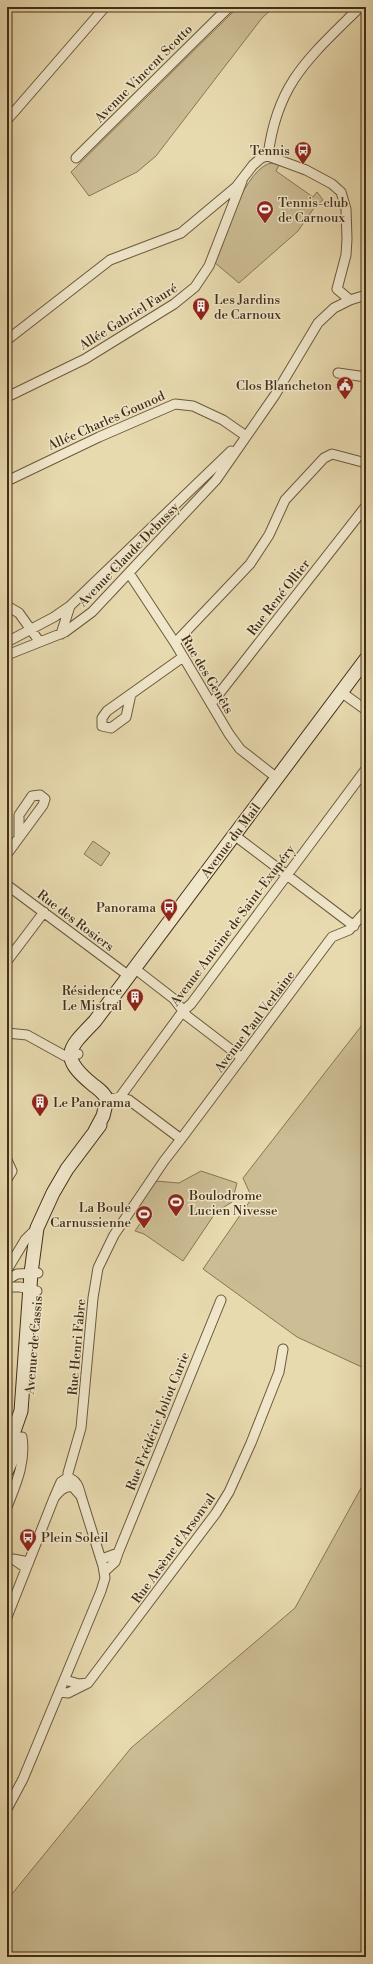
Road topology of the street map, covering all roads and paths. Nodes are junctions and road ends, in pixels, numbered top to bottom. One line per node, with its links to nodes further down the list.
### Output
1 (105, 7): 4 (street)
2 (229, 7): 6 (street, Avenue Vincent Scotto)
3 (360, 7): 5 (street)
4 (7, 120)
5 (268, 156): 7 (street); 9 (street)
6 (76, 158)
7 (244, 177): 10 (street); 13 (street, Allée Gabriel Fauré)
8 (366, 295): 9 (street, Avenue Claude Debussy)
9 (350, 300): 14 (street, Avenue Claude Debussy)
10 (7, 340)
11 (338, 373): 12 (street)
12 (366, 377)
13 (7, 397)
14 (246, 436): 16 (street, Allée Charles Gounod); 17 (street, Avenue Claude Debussy); 19 (street, Avenue Claude Debussy)
15 (366, 463): 29 (street)
16 (19, 475): 18 (street, Allée Charles Gounod); 20 (street, Allée Charles Gounod)
17 (207, 476): 19 (street); 24 (street, Avenue Claude Debussy)
18 (7, 477)
19 (216, 480): 22 (street, Avenue Claude Debussy)
20 (7, 481)
21 (364, 512): 35 (street, Rue René Ollier)
22 (129, 573): 26 (street, Avenue Claude Debussy); 29 (street, Rue des Genêts)
23 (7, 606): 25 (street)
24 (70, 606): 25 (street, Avenue Claude Debussy); 26 (street)
25 (31, 629): 27 (street); 28 (street, Avenue Claude Debussy)
26 (61, 634): 27 (street, Avenue Claude Debussy)
27 (39, 641): 30 (street, Avenue Claude Debussy)
28 (7, 642)
29 (175, 643): 31 (street, Rue des Genêts)
30 (7, 655)
31 (182, 657): 34 (street); 35 (street, Rue des Genêts)
32 (366, 659): 33 (main road, Avenue du Mail)
33 (342, 692): 36 (street); 38 (main road, Avenue du Mail)
34 (131, 694)
35 (211, 704): 38 (street, Rue des Genêts)
36 (366, 710)
37 (366, 769): 42 (street, Avenue Antoine de Saint-Exupéry)
38 (277, 778): 39 (main road, Avenue du Mail)
39 (234, 835): 42 (street); 50 (main road, Avenue du Mail)
40 (20, 837): 41 (street)
41 (7, 854)
42 (288, 876): 46 (street); 51 (street, Avenue Antoine de Saint-Exupéry)
43 (7, 885): 45 (street, Rue des Rosiers)
44 (366, 911): 47 (street)
45 (44, 912): 49 (street); 50 (street, Rue des Rosiers)
46 (346, 920): 47 (street); 48 (street)
47 (354, 926): 48 (street, Avenue Paul Verlaine)
48 (332, 937): 54 (street, Avenue Paul Verlaine)
49 (7, 961)
50 (131, 972): 51 (street, Rue des Rosiers); 53 (main road, Avenue du Mail)
51 (178, 1011): 54 (street, Rue des Rosiers); 55 (street, Avenue Antoine de Saint-Exupéry)
52 (7, 1033): 53 (street)
53 (74, 1055): 55 (main road)
54 (242, 1058): 56 (street, Avenue Paul Verlaine)
55 (113, 1098): 56 (street); 60 (main road, Avenue de Cassis)
56 (181, 1139): 59 (street, Avenue Paul Verlaine)
57 (7, 1160): 58 (street)
58 (7, 1179)
59 (122, 1222): 70 (street, Rue Henri Fabre)
60 (40, 1223): 61 (street); 62 (main road, Avenue de Cassis)
61 (7, 1270)
62 (35, 1273): 63 (street); 65 (main road, Avenue de Cassis)
63 (7, 1280)
64 (7, 1287): 65 (street)
65 (34, 1291): 68 (main road, Avenue de Cassis); 68 (main road, Avenue de Cassis)
66 (221, 1300): 72 (street, Rue Frédéric Joliot Curie)
67 (283, 1349): 79 (street, Rue Arsène d'Arsonval)
68 (12, 1455): 69 (main road, Avenue de Cassis); 71 (street)
69 (7, 1470)
70 (68, 1482): 74 (street); 75 (street)
71 (7, 1507)
72 (118, 1553): 74 (street); 76 (street, Rue Frédéric Joliot Curie)
73 (10, 1557): 75 (street)
74 (102, 1559): 76 (street)
75 (27, 1565): 77 (street)
76 (104, 1572): 78 (street)
77 (7, 1617)
78 (65, 1680): 79 (street); 80 (street)
79 (88, 1683): 80 (street, Rue Arsène d'Arsonval)
80 (60, 1692): 81 (street)
81 (7, 1809)

